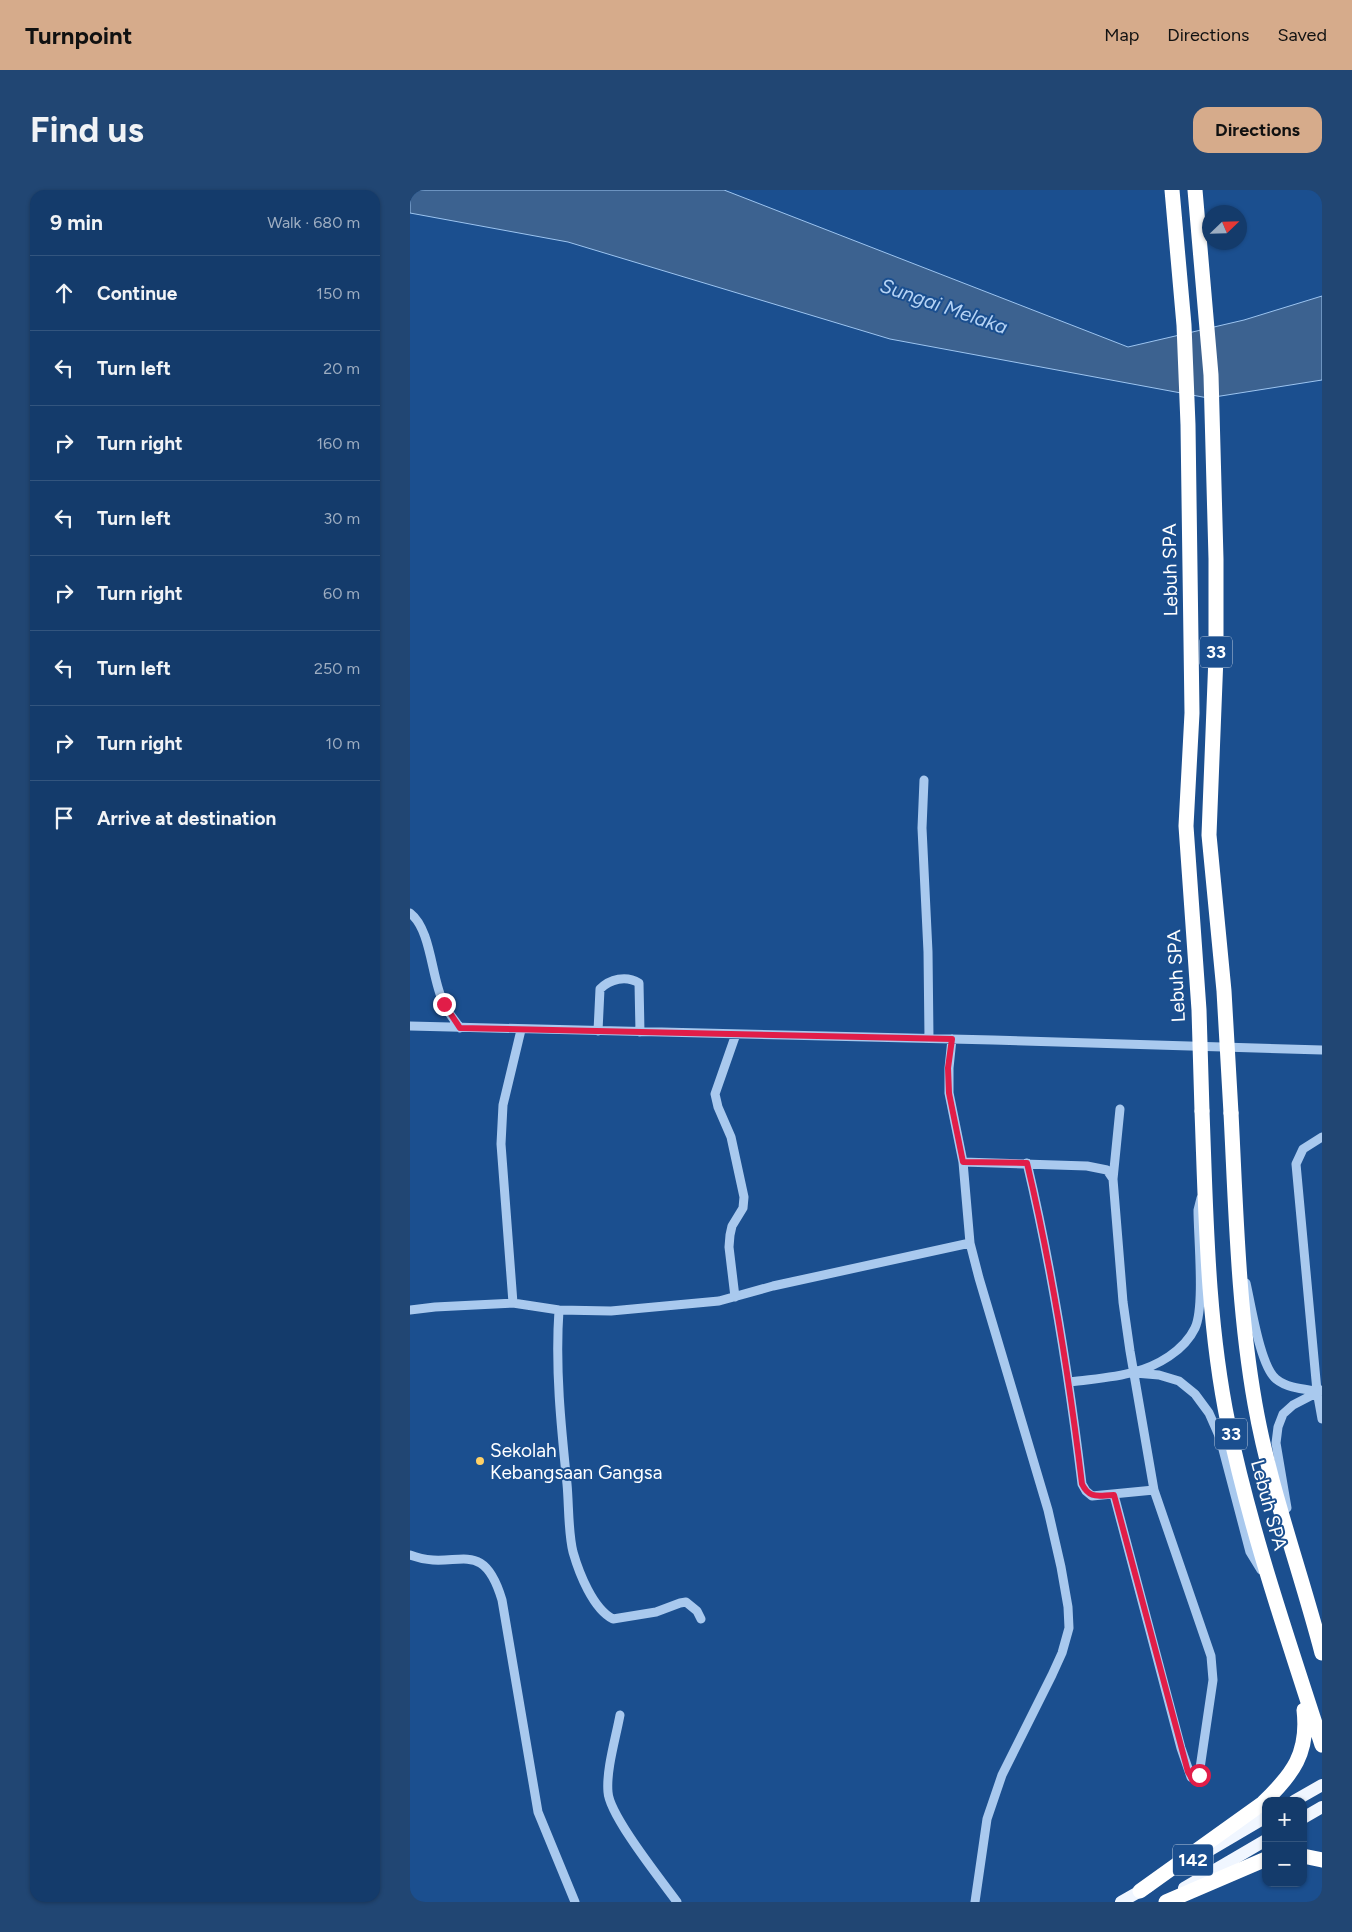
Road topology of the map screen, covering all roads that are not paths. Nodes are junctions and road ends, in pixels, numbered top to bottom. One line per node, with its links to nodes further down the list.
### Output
1 (1172, 190): 19 (highway, Lebuh SPA / 33, bridge)
2 (1195, 190): 21 (highway, Lebuh SPA / 33, bridge)
3 (924, 780): 11 (street)
4 (410, 913): 6 (street)
5 (410, 1026): 6 (street)
6 (460, 1028): 7 (street)
7 (521, 1030): 8 (street); 23 (street)
8 (598, 1031): 9 (street); 9 (street)
9 (640, 1032): 10 (street)
10 (736, 1034): 11 (street); 22 (street)
11 (929, 1038): 12 (street)
12 (952, 1039): 13 (street); 16 (street)
13 (1322, 1050)
14 (1120, 1109): 18 (street)
15 (1322, 1137): 28 (street)
16 (963, 1162): 17 (street); 20 (street)
17 (1027, 1163): 18 (street); 27 (street)
18 (1113, 1180): 26 (street)
19 (1205, 1183): 26 (street); 34 (highway, Lebuh SPA / 33)
20 (970, 1243): 22 (street); 54 (street)
21 (1238, 1245): 28 (street); 33 (highway, Lebuh SPA / 33)
22 (735, 1297): 25 (street)
23 (513, 1303): 24 (street); 25 (street)
24 (410, 1310)
25 (559, 1310): 36 (street)
26 (1134, 1372): 27 (street); 30 (street); 34 (street)
27 (1070, 1382): 31 (street)
28 (1319, 1391): 29 (street); 33 (street)
29 (1322, 1419)
30 (1154, 1490): 31 (street); 31 (street)
31 (1114, 1495)
32 (410, 1555): 52 (street)
33 (1298, 1572): 35 (highway, Lebuh SPA / 33)
34 (1269, 1583): 39 (highway, Lebuh SPA / 33)
35 (1312, 1614): 37 (highway); 38 (highway, Lebuh SPA / 33)
36 (701, 1618)
37 (1322, 1637)
38 (1322, 1653)
39 (1300, 1678): 41 (highway, Lebuh SPA / 33); 51 (highway)
40 (620, 1715): 53 (street)
41 (1322, 1745)
42 (1322, 1784): 43 (main road)
43 (1301, 1797)
44 (1322, 1807): 45 (main road)
45 (1307, 1816)
46 (1262, 1819): 51 (main road, 142)
47 (1263, 1842): 56 (main road, 142)
48 (1307, 1857): 49 (highway)
49 (1322, 1860)
50 (1262, 1861): 57 (highway)
51 (1140, 1891): 55 (main road, 142)
52 (574, 1902)
53 (677, 1902)
54 (975, 1902)
55 (1120, 1902)
56 (1160, 1902)
57 (1166, 1902)

